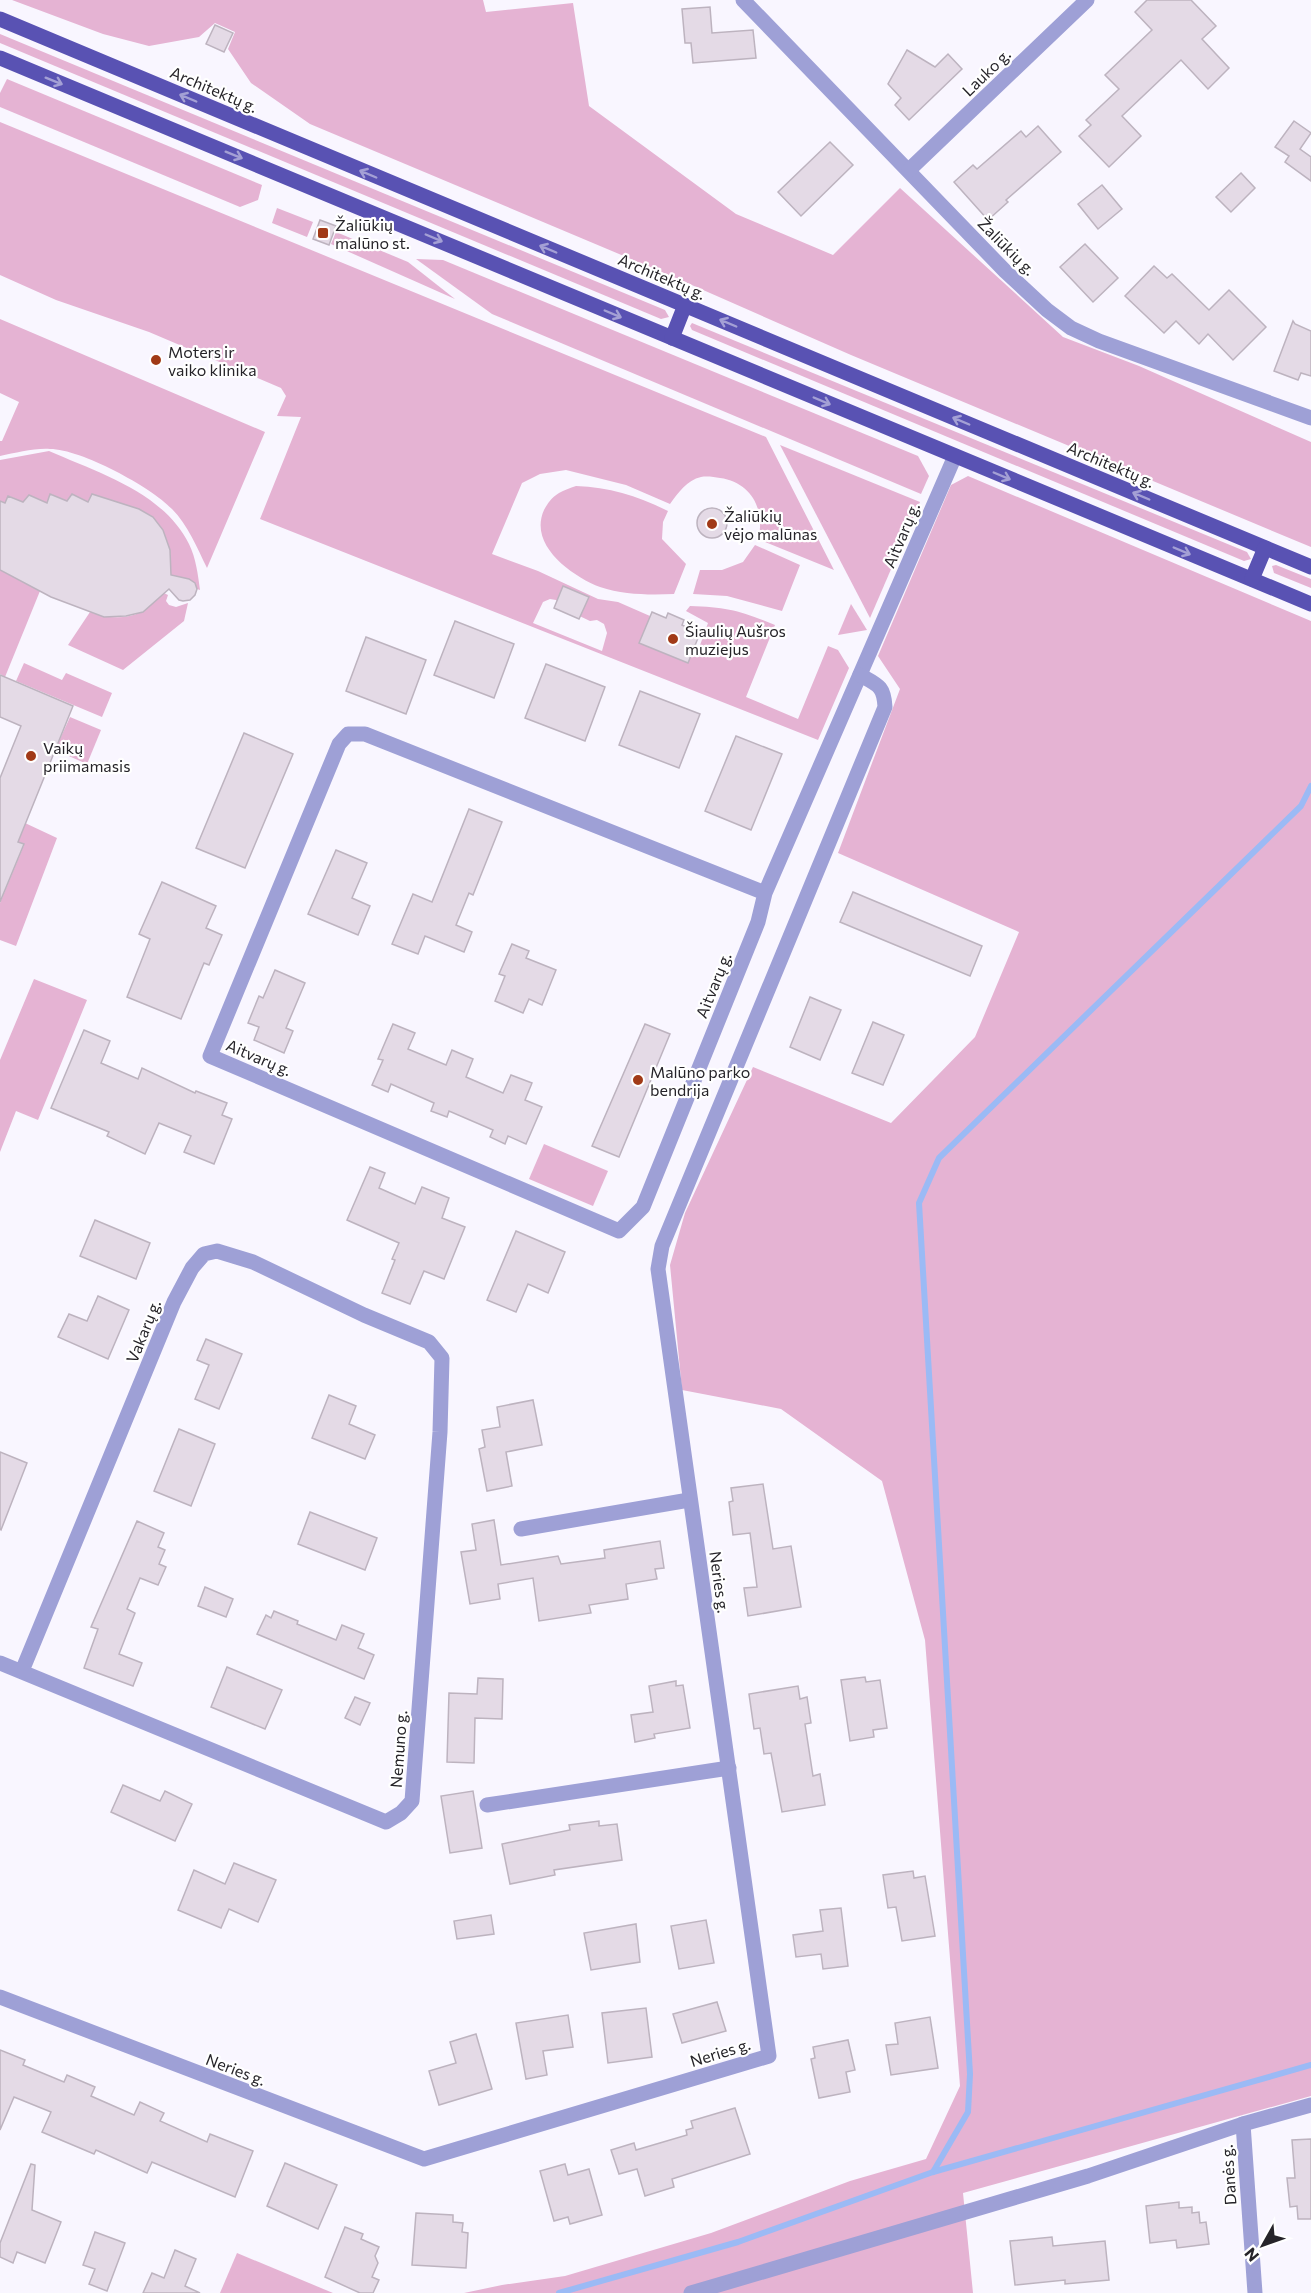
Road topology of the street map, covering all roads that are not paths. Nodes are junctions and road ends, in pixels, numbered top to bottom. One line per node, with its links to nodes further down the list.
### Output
1 (743, 0): 5 (street, Žaliūkių g.)
2 (1088, 0): 5 (street, Lauko g.)
3 (0, 19): 6 (main road, Architektų g., one-way to 3)
4 (0, 58): 7 (main road, one-way to 7)
5 (909, 170): 8 (street, Žaliūkių g.)
6 (685, 305): 7 (main road); 10 (main road, Architektų g., one-way to 6)
7 (672, 338): 9 (main road, one-way to 9)
8 (1311, 418)
9 (955, 456): 12 (main road, one-way to 12); 14 (street, Aitvarų g.)
10 (1264, 548): 11 (main road, Architektų g.); 12 (main road)
11 (1311, 567)
12 (1252, 579): 13 (main road)
13 (1311, 604)
14 (860, 675): 15 (street, Aitvarų g.); 17 (street, Neries g.)
15 (765, 893): 15 (street, Aitvarų g.)
16 (442, 1358): 20 (street, Vakarų g.); 20 (street, Nemuno g.)
17 (689, 1500): 18 (street); 21 (street, Neries g.)
18 (521, 1529)
19 (0, 1663): 20 (street, Nemuno g.)
20 (22, 1671)
21 (729, 1768): 22 (street); 23 (street, Neries g.)
22 (486, 1805)
23 (0, 1997)
24 (1311, 2105): 25 (street, Danės g.)
25 (1243, 2124): 26 (street); 27 (street, Danės g.)
26 (691, 2293)
27 (1255, 2293)

